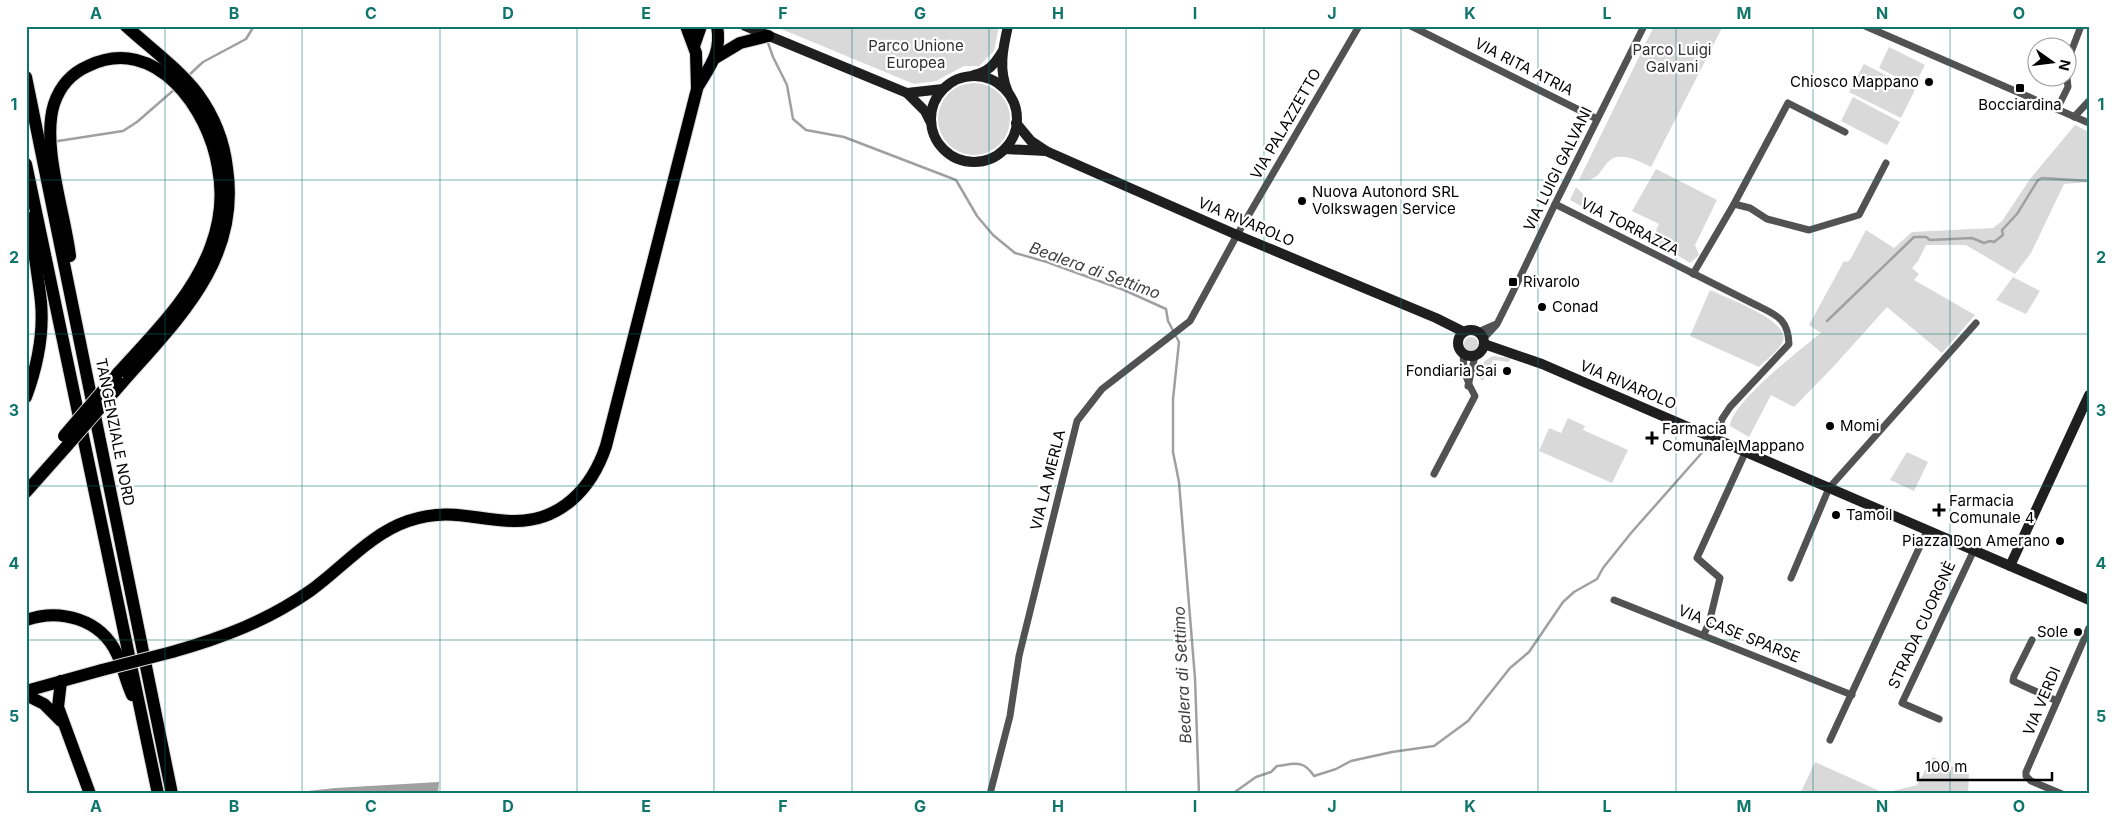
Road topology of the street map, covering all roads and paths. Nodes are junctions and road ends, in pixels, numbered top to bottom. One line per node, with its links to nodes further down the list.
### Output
1 (126, 26): 19 (highway)
2 (686, 26): 14 (highway)
3 (701, 26): 14 (highway)
4 (717, 26): 16 (highway)
5 (745, 26): 12 (main road)
6 (1008, 26): 15 (main road)
7 (1359, 26): 39 (street, VIA PALAZZETTO)
8 (1411, 26): 28 (street, VIA RITA ATRIA)
9 (1644, 26): 28 (street, VIA LUIGI GALVANI)
10 (1865, 26): 26 (street)
11 (2081, 26): 13 (street)
12 (765, 36): 16 (highway); 23 (main road)
13 (2076, 38)
14 (694, 46): 21 (highway)
15 (1002, 51): 18 (main road); 24 (main road)
16 (715, 58): 21 (highway)
17 (26, 77): 43 (highway, TANGENZIALE NORD)
18 (967, 77): 22 (main road); 24 (main road)
19 (181, 82): 43 (highway); 50 (highway, bridge)
20 (2068, 88): 26 (street)
21 (696, 89): 68 (highway, bridge)
22 (943, 89): 23 (main road); 29 (main road)
23 (907, 93): 29 (main road)
24 (1011, 97): 30 (main road)
25 (2089, 100): 27 (street)
26 (2057, 110): 27 (street)
27 (2074, 117): 31 (street)
28 (1597, 119): 37 (street, VIA LUIGI GALVANI)
29 (931, 122): 33 (main road)
30 (1016, 123): 33 (main road); 34 (main road, VIA RIVAROLO)
31 (2089, 123)
32 (1845, 132): 38 (street)
33 (1005, 149): 34 (main road, VIA RIVAROLO)
34 (1046, 151): 39 (main road, VIA RIVAROLO)
35 (1886, 163): 38 (street)
36 (27, 170): 48 (highway); 74 (highway, TANGENZIALE NORD)
37 (1555, 204): 40 (street, VIA TORRAZZA); 44 (street, VIA LUIGI GALVANI)
38 (1734, 204): 40 (street)
39 (1237, 235): 42 (main road, VIA RIVAROLO); 78 (street, VIA LA MERLA)
40 (1693, 274): 49 (street, VIA TORRAZZA)
41 (1976, 323): 54 (street)
42 (1461, 336): 44 (main road); 45 (main road)
43 (80, 341): 81 (highway, TANGENZIALE NORD)
44 (1480, 344): 45 (main road); 46 (street); 49 (main road, VIA RIVAROLO)
45 (1463, 354): 46 (street)
46 (1468, 386): 52 (street)
47 (2089, 395): 58 (main road)
48 (26, 397)
49 (1716, 440): 51 (main road, VIA RIVAROLO)
50 (65, 441): 53 (highway); 55 (highway)
51 (1745, 453): 54 (main road, VIA RIVAROLO); 62 (street)
52 (1434, 474)
53 (26, 478)
54 (1829, 488): 56 (main road, STRADA CUORGNÈ); 59 (street)
55 (26, 492)
56 (1927, 531): 57 (main road, STRADA CUORGNÈ); 72 (street)
57 (1974, 550): 58 (main road, STRADA CUORGNÈ); 75 (street, STRADA CUORGNÈ)
58 (2010, 566): 61 (main road, STRADA CUORGNÈ)
59 (1791, 578)
60 (1614, 600): 66 (street, VIA CASE SPARSE)
61 (2089, 600)
62 (1711, 615)
63 (26, 620): 74 (highway)
64 (1708, 625): 66 (street)
65 (2089, 628): 73 (street, VIA VERDI)
66 (1704, 634): 72 (street, VIA CASE SPARSE)
67 (2032, 640): 73 (street)
68 (76, 677): 69 (highway); 76 (highway)
69 (61, 682): 70 (highway); 76 (highway)
70 (26, 691)
71 (26, 695): 76 (highway)
72 (1852, 695): 77 (street)
73 (2057, 701): 82 (street, VIA VERDI)
74 (142, 719): 80 (highway, TANGENZIALE NORD)
75 (1940, 719)
76 (63, 723): 79 (highway)
77 (1830, 740)
78 (991, 790)
79 (90, 794)
80 (158, 794)
81 (172, 794)
82 (2062, 794)

